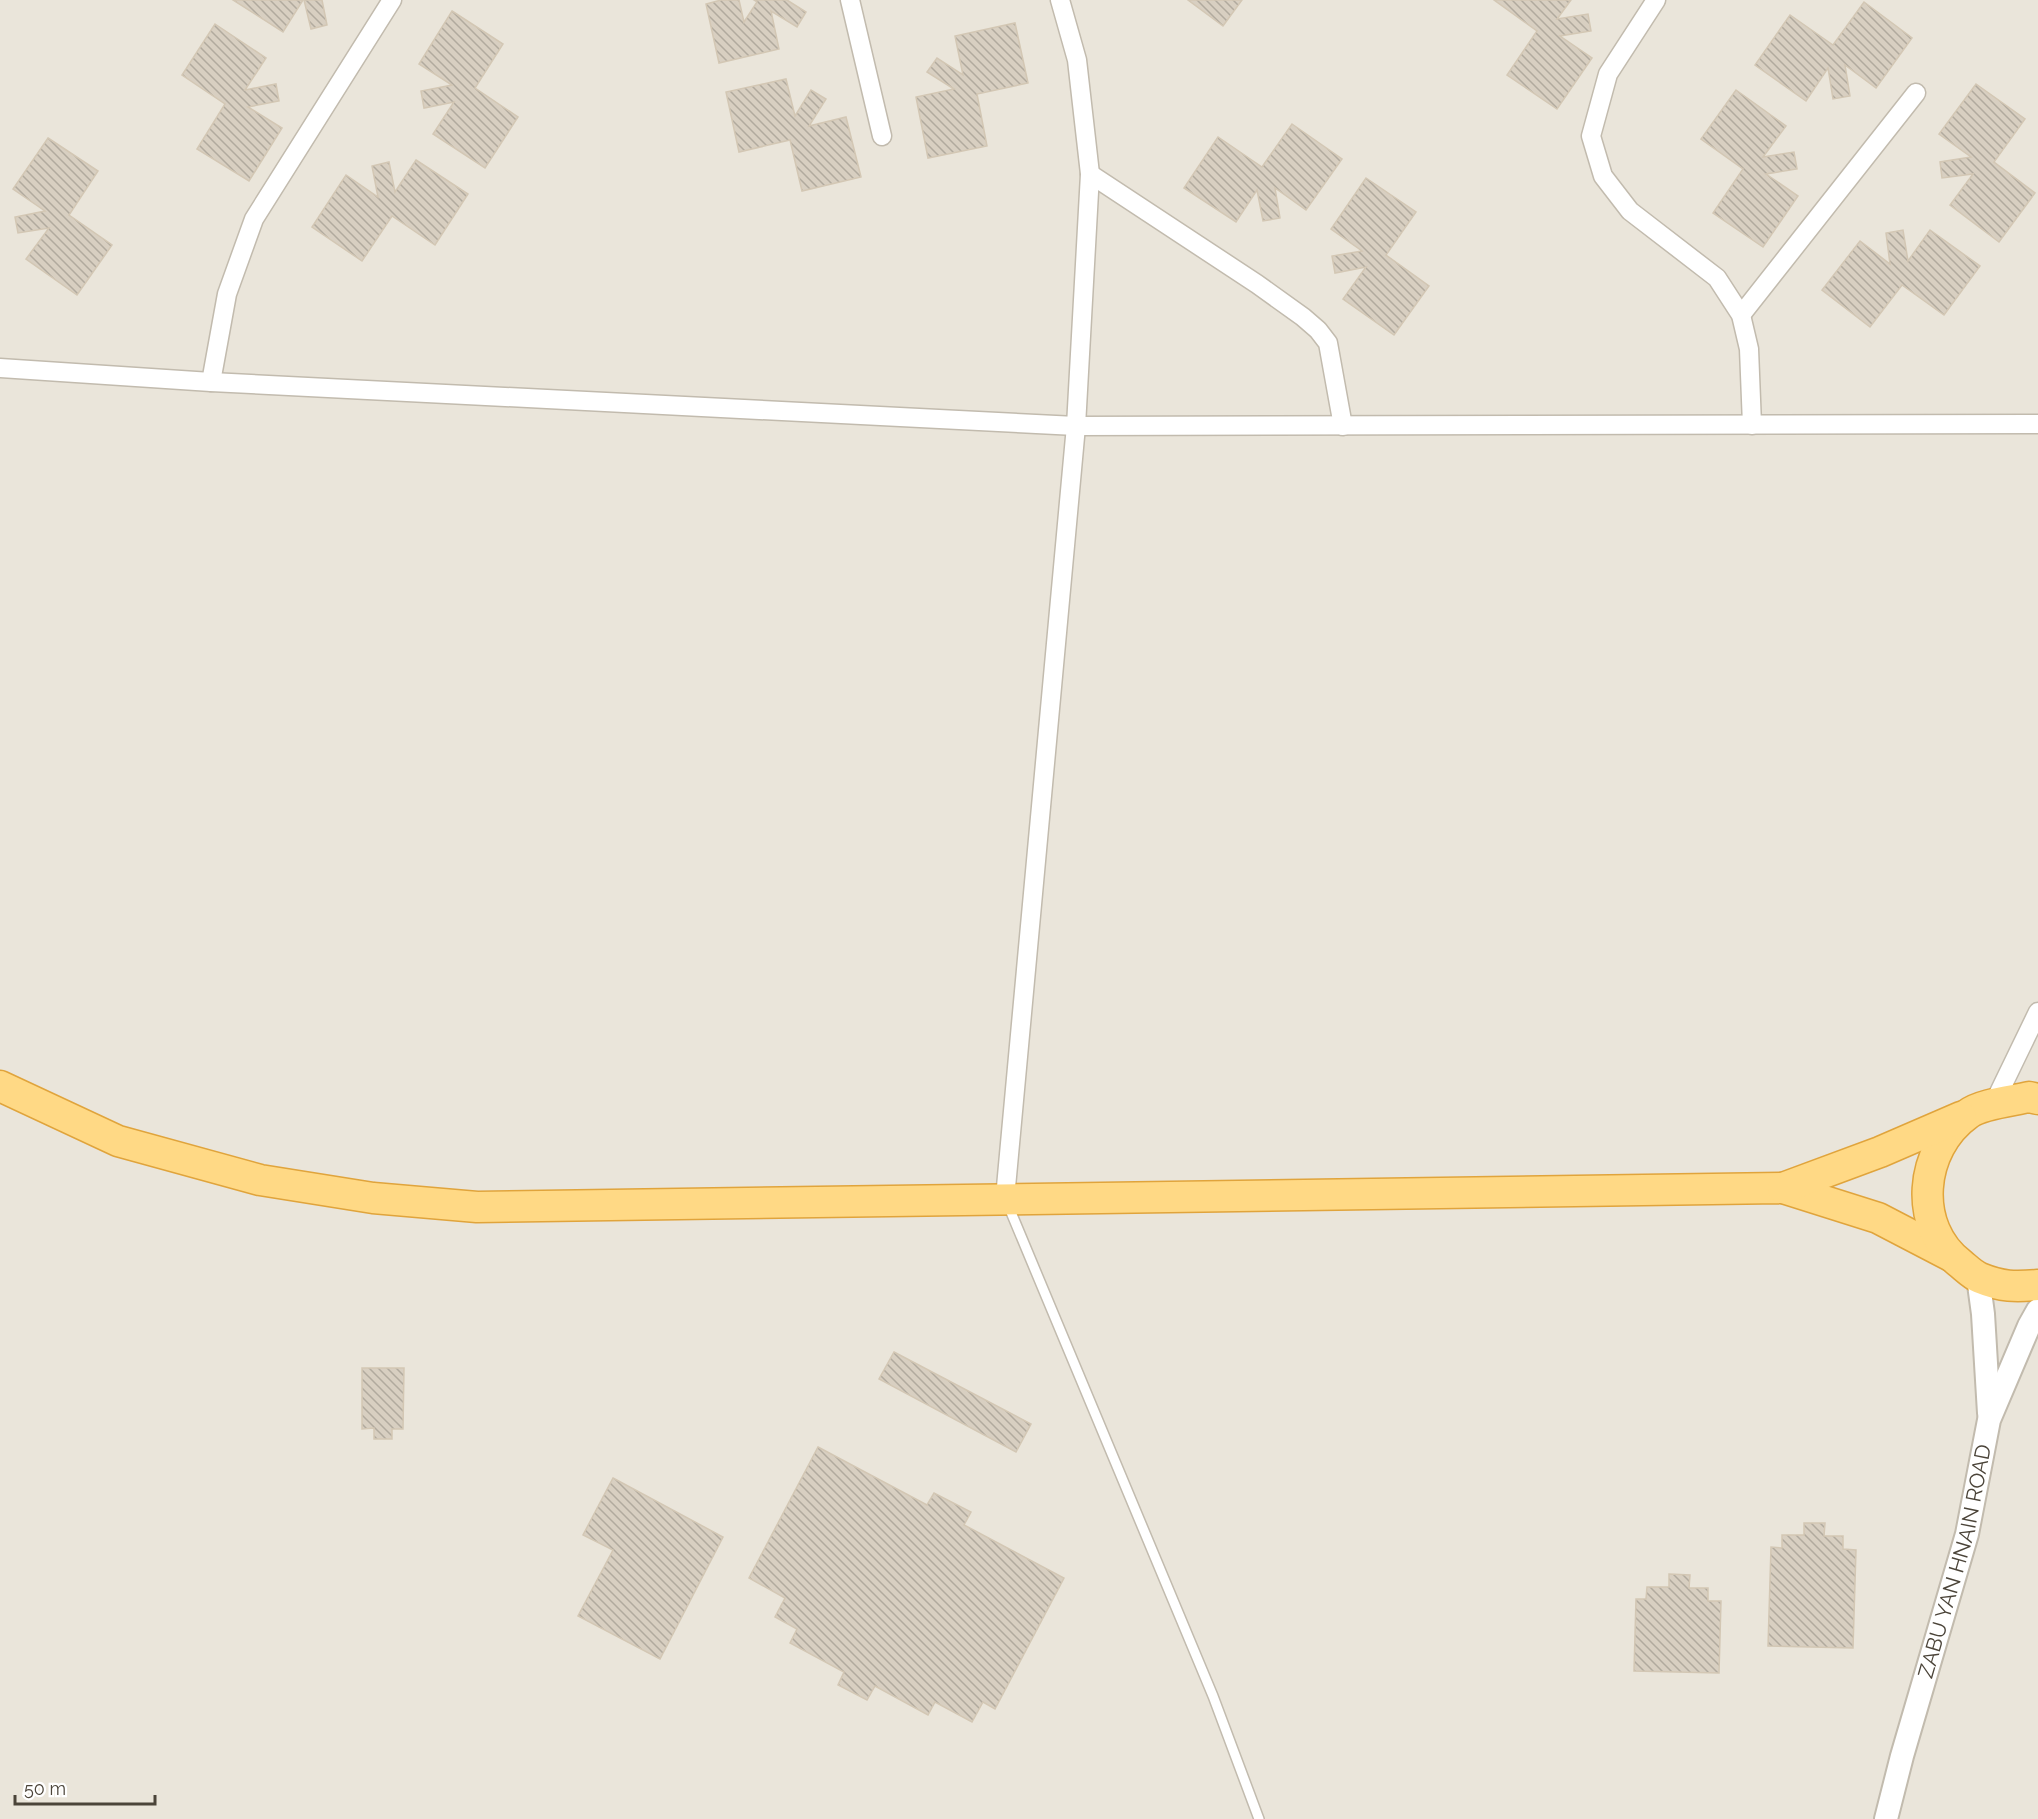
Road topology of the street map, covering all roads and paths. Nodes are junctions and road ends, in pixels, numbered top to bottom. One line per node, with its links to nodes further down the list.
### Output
1 (392, 0): 10 (street)
2 (850, 0): 6 (street)
3 (1060, 0): 7 (street)
4 (1656, 0): 8 (street)
5 (1916, 93): 8 (street)
6 (882, 136)
7 (1090, 174): 13 (street); 14 (street)
8 (1742, 315): 12 (street)
9 (0, 368): 10 (street)
10 (211, 382): 13 (street)
11 (2038, 424): 12 (street)
12 (1752, 425): 14 (street)
13 (1076, 426): 14 (street); 20 (street)
14 (1343, 426)
15 (2038, 1012): 18 (street)
16 (0, 1086): 20 (highway)
17 (2038, 1099): 18 (highway)
18 (1981, 1109): 19 (highway); 21 (highway)
19 (1783, 1188): 20 (highway); 21 (highway)
20 (1005, 1198): 26 (lane)
21 (1951, 1256): 22 (highway)
22 (1978, 1277): 23 (highway); 25 (street)
23 (2038, 1285)
24 (2038, 1310): 25 (street, ZABU YAN HNAIN ROAD)
25 (1989, 1420): 27 (street, ZABU YAN HNAIN ROAD)
26 (1259, 1819)
27 (1886, 1819)

